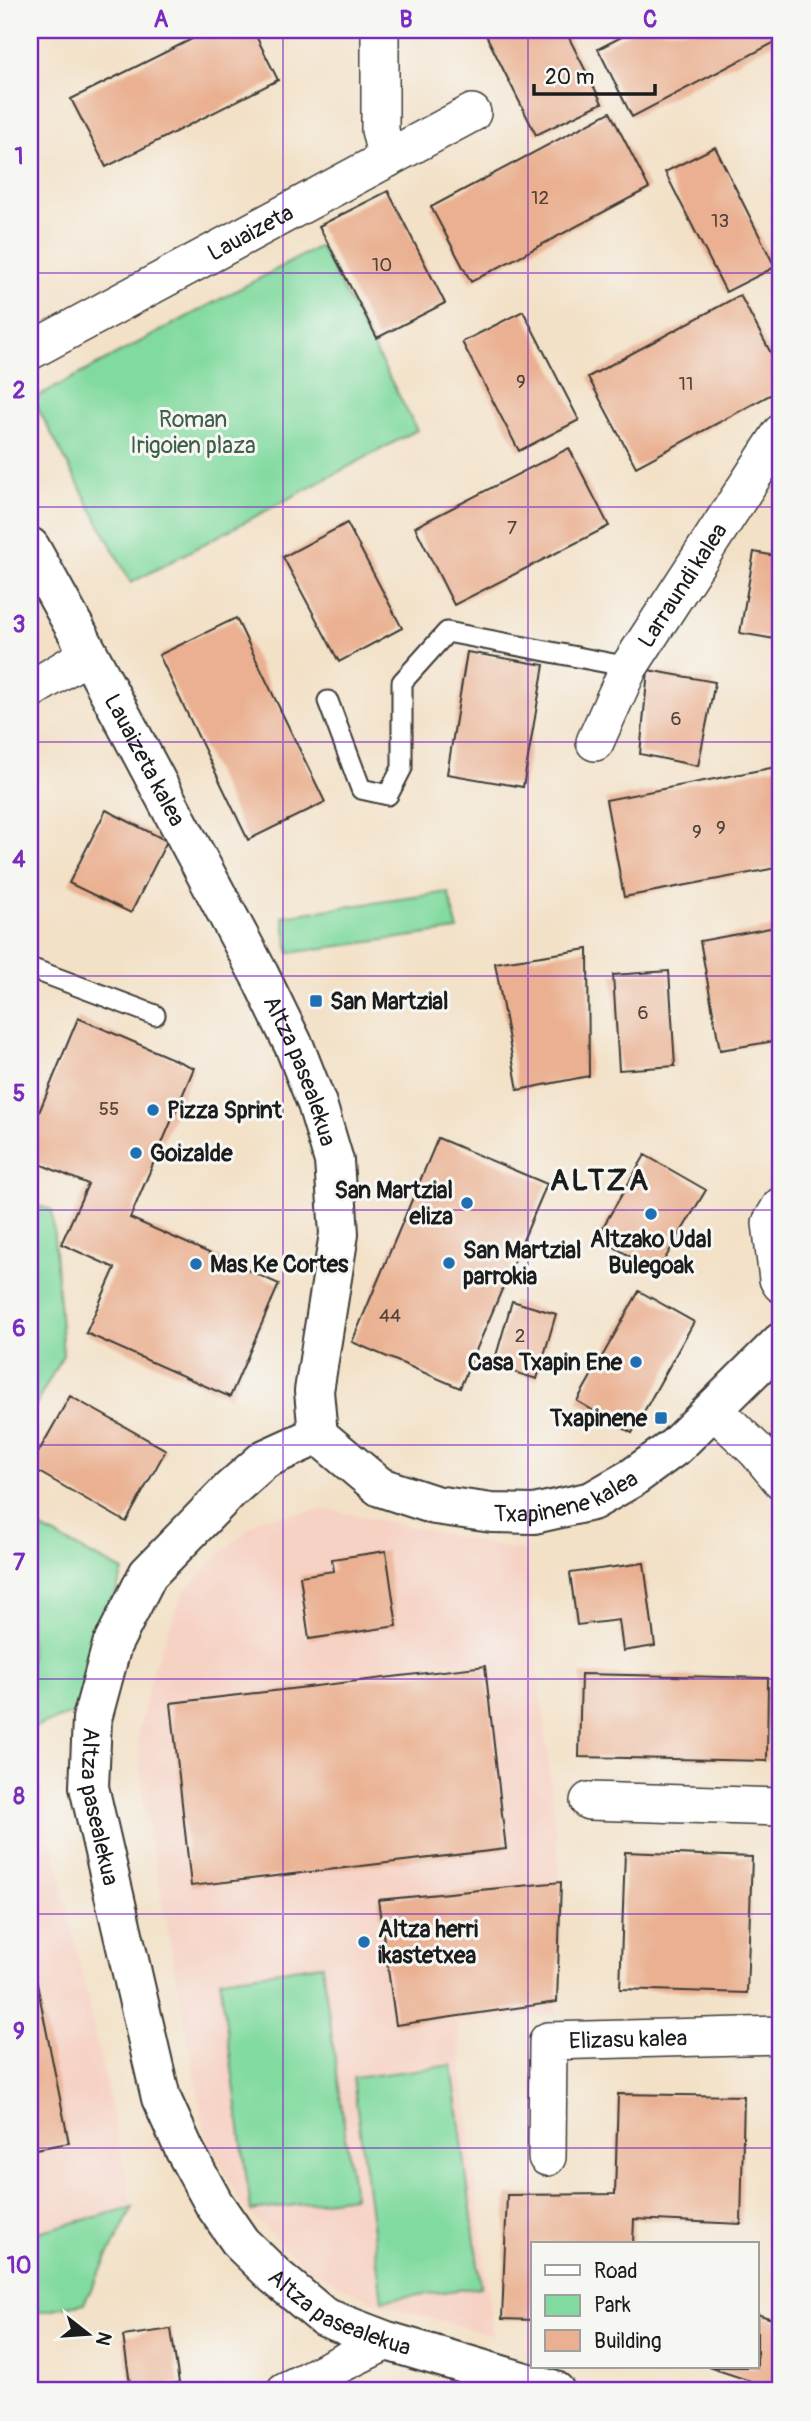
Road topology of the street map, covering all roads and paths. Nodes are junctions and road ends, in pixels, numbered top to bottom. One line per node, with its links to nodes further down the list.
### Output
1 (380, 30): 3 (street)
2 (472, 113): 3 (street, Lauaizeta)
3 (387, 159): 4 (street, Lauaizeta)
4 (30, 352)
5 (781, 433): 8 (street, Larraundi kalea)
6 (30, 547): 7 (street, Lauaizeta kalea)
7 (89, 654): 9 (street); 13 (street, Lauaizeta kalea)
8 (629, 667): 10 (lane); 11 (street, Larraundi kalea)
9 (30, 690)
10 (328, 701)
11 (595, 741)
12 (30, 968): 14 (lane)
13 (259, 974): 19 (street, Altza pasealekua)
14 (155, 1016)
15 (781, 1206): 16 (street)
16 (781, 1284)
17 (781, 1342): 18 (street, Txapinene kalea)
18 (714, 1410): 19 (street, Txapinene kalea); 20 (street)
19 (318, 1435): 25 (street, Altza pasealekua)
20 (781, 1480)
21 (589, 1801): 22 (street)
22 (781, 1808)
23 (781, 2035): 24 (street, Elizasu kalea)
24 (547, 2157)
25 (387, 2341): 26 (street); 27 (street, Altza pasealekua)
26 (285, 2391)
27 (555, 2391)

